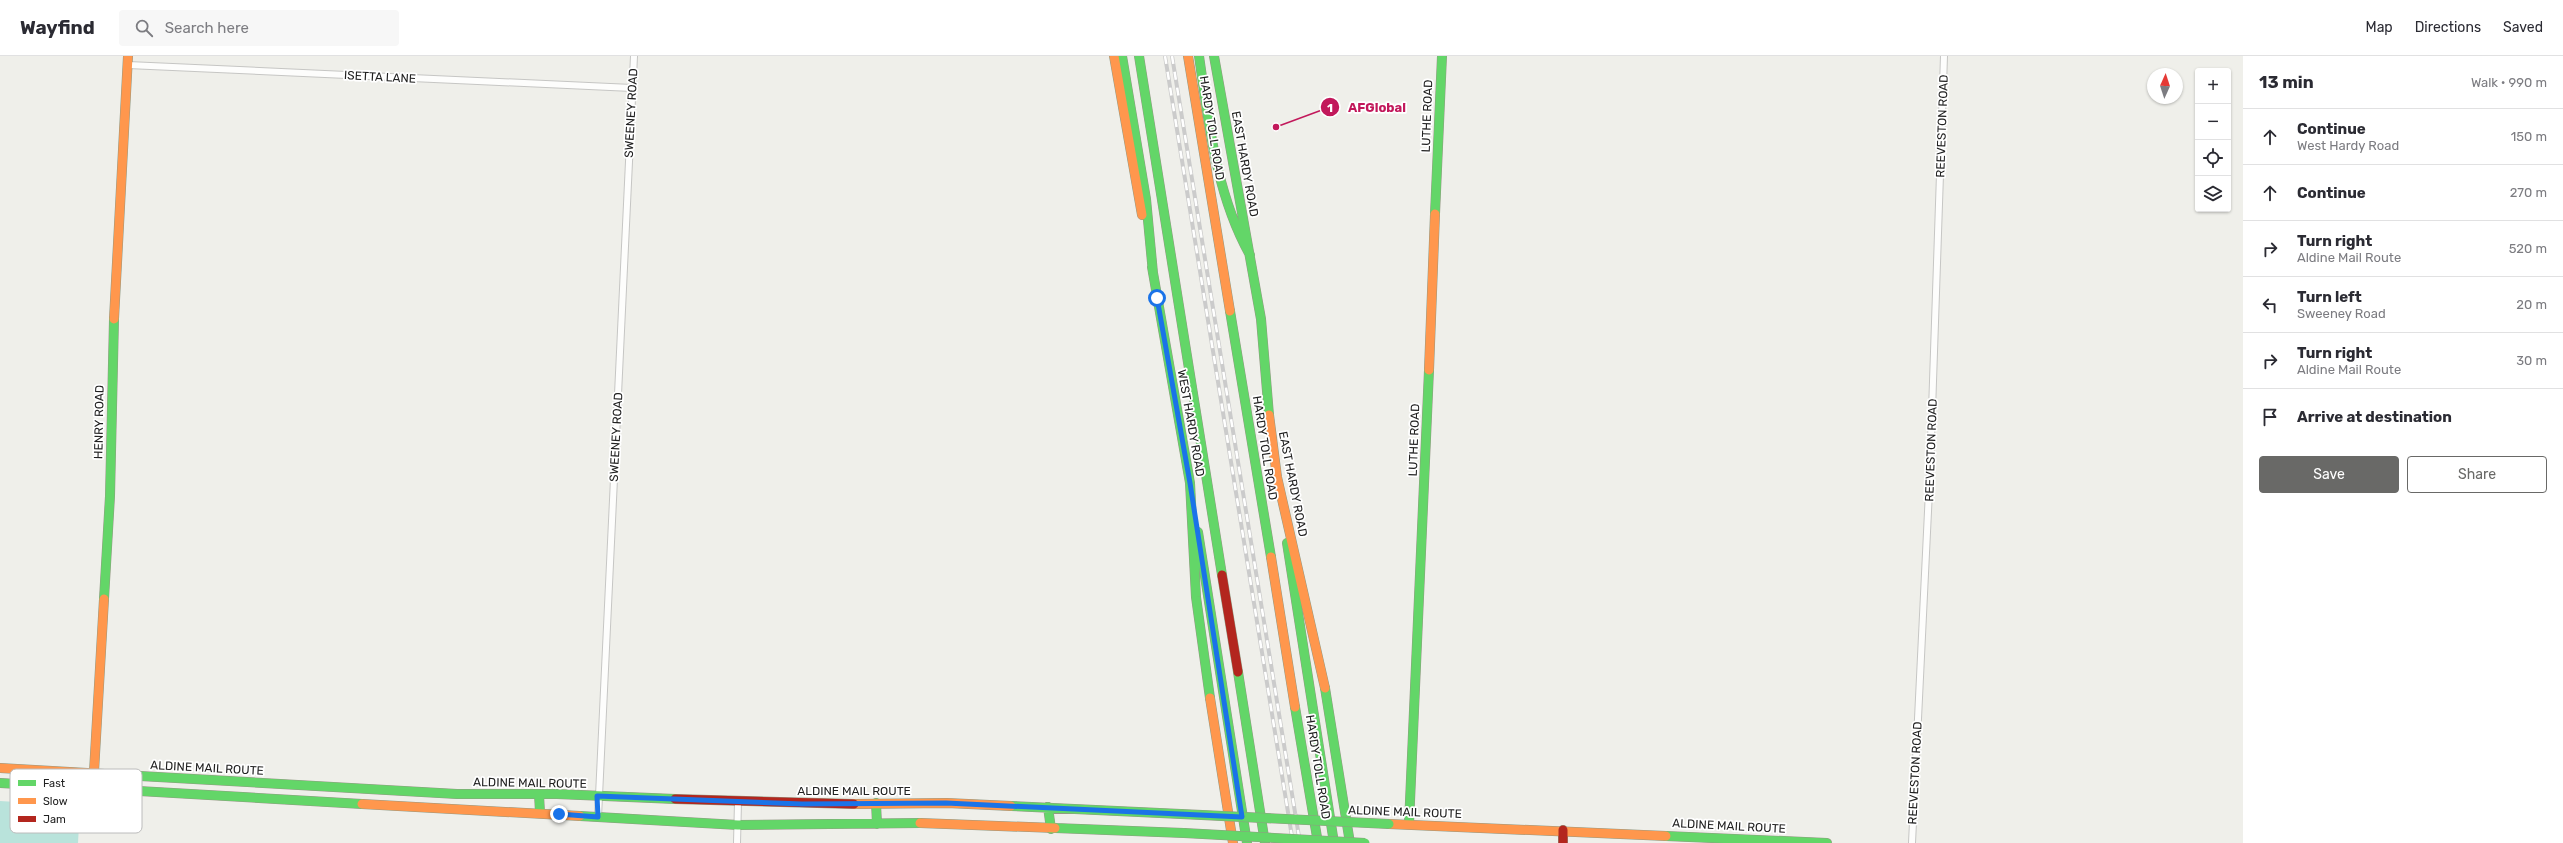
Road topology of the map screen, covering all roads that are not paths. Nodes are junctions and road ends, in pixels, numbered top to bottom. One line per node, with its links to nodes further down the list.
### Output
1 (634, 56): 11 (street, SWEENEY ROAD)
2 (1114, 56): 13 (main road, WEST HARDY ROAD)
3 (1122, 56): 13 (main road)
4 (1139, 56): 46 (main road)
5 (1188, 56): 47 (main road, HARDY TOLL ROAD)
6 (1199, 56): 12 (main road)
7 (1214, 56): 12 (main road, EAST HARDY ROAD)
8 (1442, 56): 37 (main road, LUTHE ROAD)
9 (1944, 56): 52 (street, REEVESTON ROAD)
10 (128, 60): 11 (street, ISETTA LANE); 18 (main road, HENRY ROAD)
11 (632, 88): 26 (street, SWEENEY ROAD)
12 (1250, 255): 14 (main road, EAST HARDY ROAD)
13 (1153, 272): 15 (main road, WEST HARDY ROAD)
14 (1277, 477): 35 (main road); 48 (main road, EAST HARDY ROAD)
15 (1190, 483): 34 (main road); 45 (main road, WEST HARDY ROAD)
16 (0, 768): 17 (main road, ALDINE MAIL ROUTE)
17 (16, 769)
18 (94, 769)
19 (142, 777): 21 (main road, ALDINE MAIL ROUTE)
20 (0, 783): 22 (main road)
21 (247, 783): 23 (main road, ALDINE MAIL ROUTE); 27 (main road)
22 (10, 784)
23 (400, 790): 25 (main road, ALDINE MAIL ROUTE); 30 (main road)
24 (142, 792): 27 (main road)
25 (539, 794): 26 (main road, ALDINE MAIL ROUTE); 32 (main road)
26 (597, 796): 28 (main road, ALDINE MAIL ROUTE); 33 (street, SWEENEY ROAD)
27 (247, 798): 30 (main road)
28 (738, 802): 29 (main road, ALDINE MAIL ROUTE); 38 (street)
29 (876, 803): 31 (main road, ALDINE MAIL ROUTE); 36 (main road)
30 (401, 805): 32 (main road)
31 (1048, 808): 34 (main road, ALDINE MAIL ROUTE, bridge); 39 (main road)
32 (540, 813): 33 (main road)
33 (598, 817): 38 (main road)
34 (1242, 817): 35 (main road, ALDINE MAIL ROUTE, bridge); 41 (main road)
35 (1330, 822): 37 (main road, ALDINE MAIL ROUTE, bridge); 43 (main road)
36 (877, 824): 38 (main road); 39 (main road)
37 (1409, 824): 40 (main road, ALDINE MAIL ROUTE)
38 (738, 825): 44 (street)
39 (1051, 829): 41 (main road, bridge)
40 (1563, 830): 42 (main road, ALDINE MAIL ROUTE); 50 (main road)
41 (1246, 840): 43 (main road, bridge)
42 (1715, 840): 51 (main road, ALDINE MAIL ROUTE)
43 (1334, 842): 49 (main road, bridge)
44 (737, 843)
45 (1233, 843)
46 (1265, 843)
47 (1318, 843)
48 (1350, 843)
49 (1365, 843)
50 (1563, 843)
51 (1827, 843)
52 (1912, 843)

